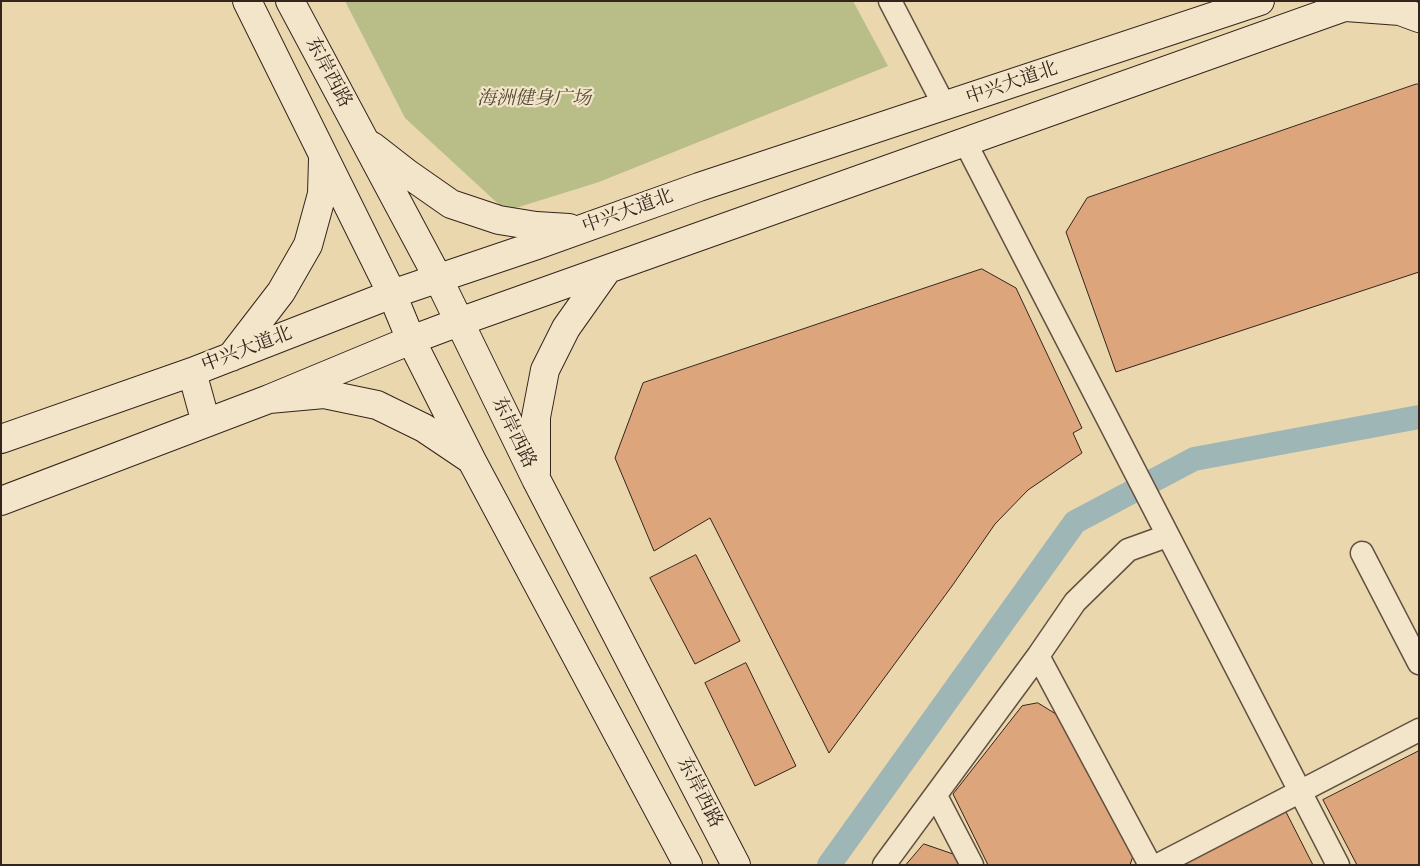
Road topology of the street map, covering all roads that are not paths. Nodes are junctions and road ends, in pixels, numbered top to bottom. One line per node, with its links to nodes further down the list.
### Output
1 (247, 1): 10 (main road)
2 (290, 1): 8 (main road, 东岸西路)
3 (890, 1): 7 (street)
4 (1260, 1): 7 (main road, 中兴大道北)
5 (1354, 4): 6 (main road); 9 (main road, 中兴大道北)
6 (1419, 18)
7 (945, 107): 11 (main road, 中兴大道北)
8 (365, 140): 11 (main road); 13 (main road, 东岸西路)
9 (965, 142): 12 (main road, 中兴大道北); 25 (street)
10 (323, 155): 14 (main road); 17 (main road)
11 (581, 229): 13 (main road, 中兴大道北)
12 (606, 270): 15 (main road, 中兴大道北); 23 (main road)
13 (438, 278): 14 (main road, 中兴大道北); 15 (main road, 东岸西路)
14 (392, 294): 16 (main road); 17 (main road, 中兴大道北)
15 (458, 322): 16 (main road, 中兴大道北); 23 (main road, 东岸西路)
16 (411, 340): 19 (main road, 中兴大道北); 22 (main road)
17 (231, 357): 18 (main road, 中兴大道北)
18 (192, 372): 20 (main road); 21 (main road, 中兴大道北)
19 (269, 399): 20 (main road); 22 (main road)
20 (206, 423): 24 (main road)
21 (1, 439)
22 (472, 461): 32 (main road)
23 (536, 479): 33 (main road, 东岸西路)
24 (10, 498)
25 (1167, 536): 27 (street); 30 (street)
26 (1362, 552): 28 (street)
27 (1038, 656): 31 (street); 36 (street)
28 (1419, 663)
29 (1419, 730): 30 (street)
30 (1300, 791): 37 (street); 38 (street)
31 (936, 796): 34 (street); 35 (street)
32 (688, 865)
33 (736, 865)
34 (884, 865)
35 (972, 865)
36 (1150, 865)
37 (1158, 865)
38 (1338, 865)

